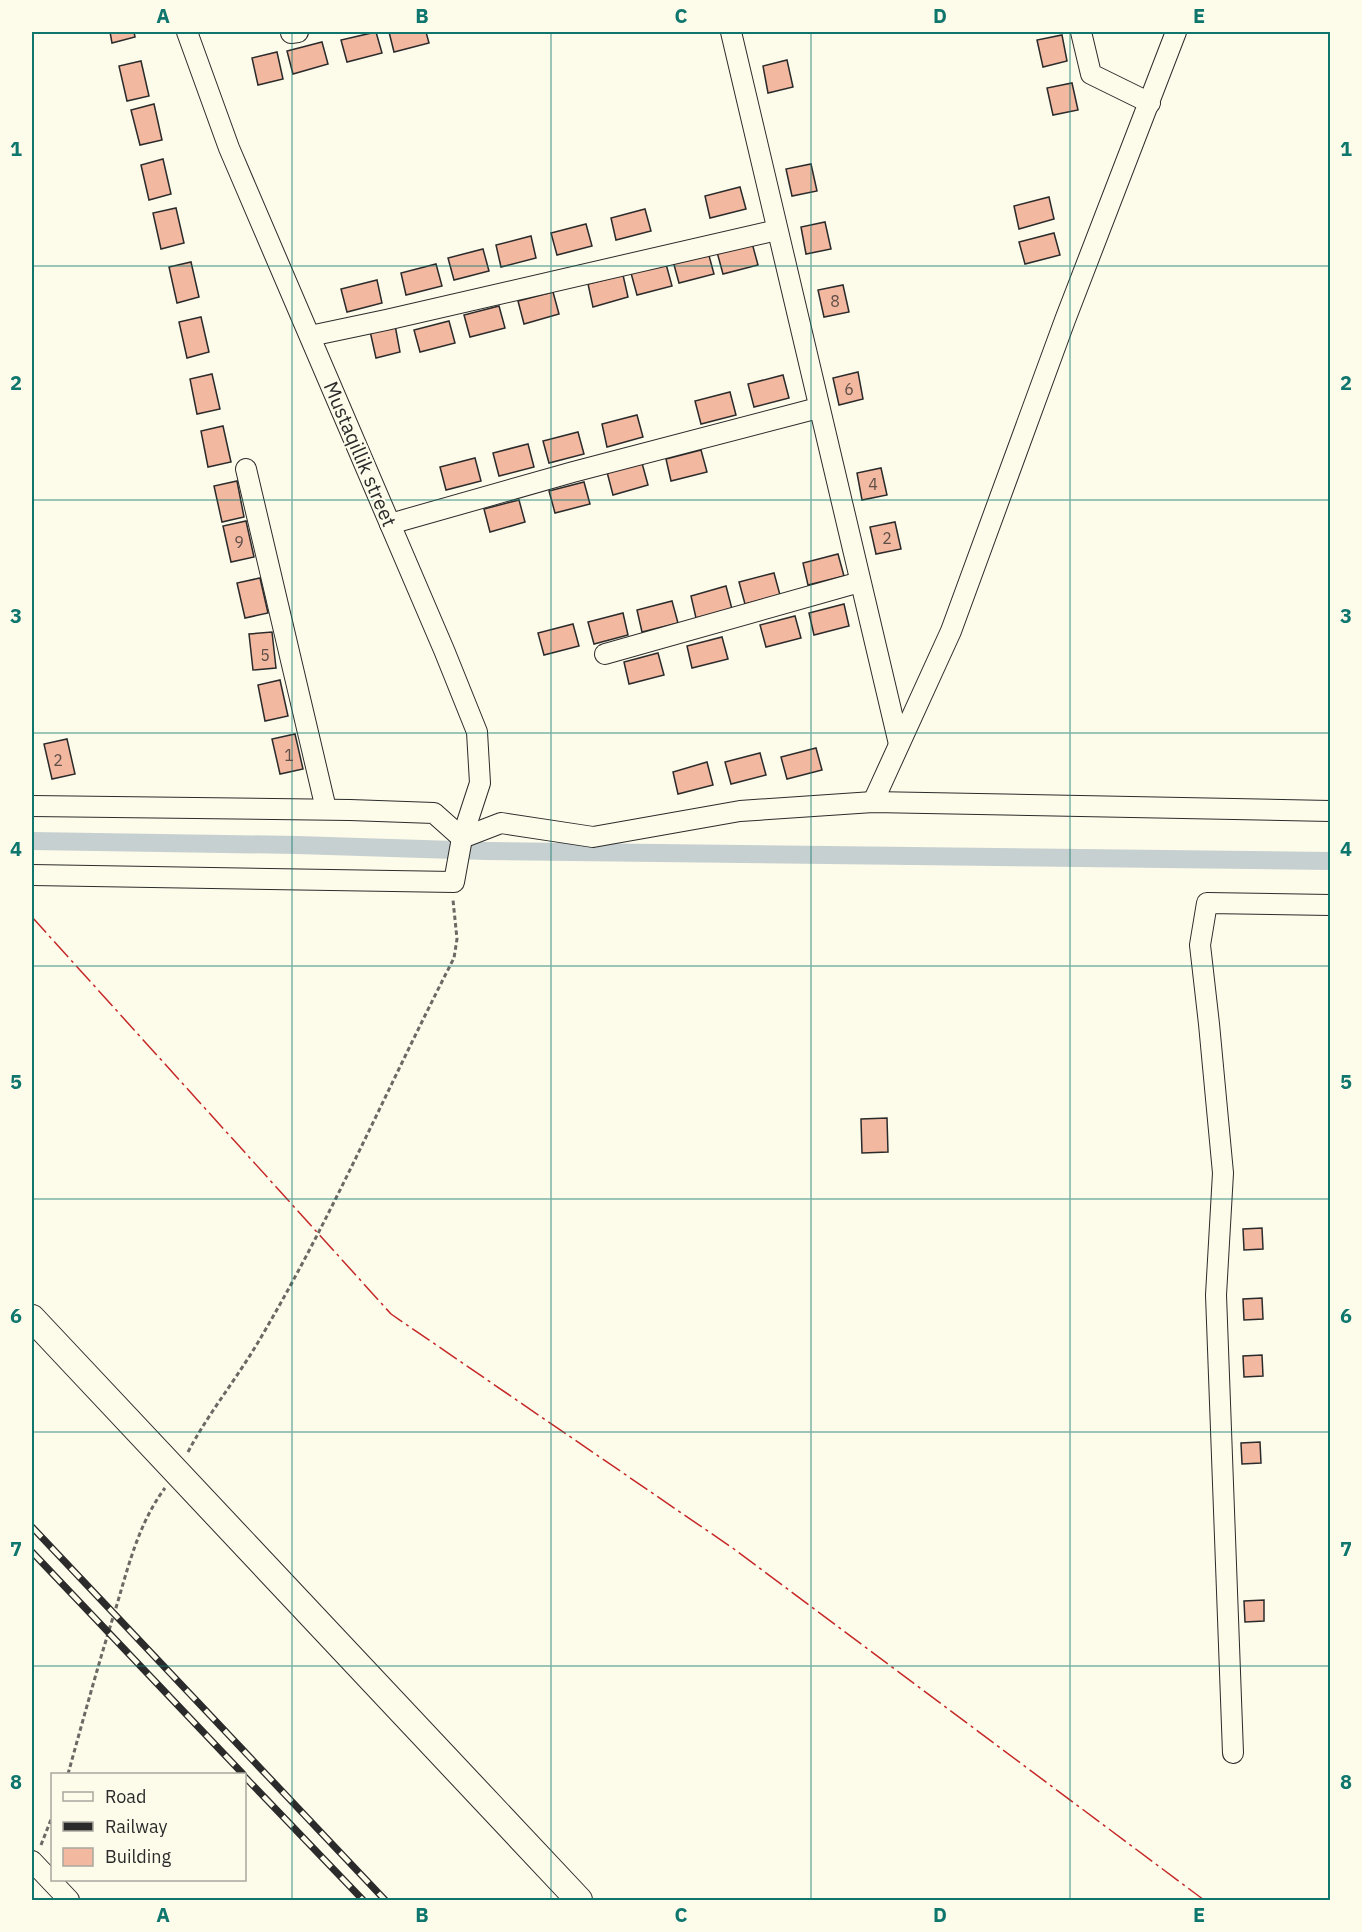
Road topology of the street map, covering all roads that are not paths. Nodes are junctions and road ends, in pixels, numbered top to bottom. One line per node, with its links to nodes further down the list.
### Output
1 (187, 32): 7 (street, Mustaqillik street)
2 (731, 32): 6 (street)
3 (1081, 32): 5 (street)
4 (1176, 32): 5 (street)
5 (1150, 103): 13 (street)
6 (777, 230): 7 (street); 8 (street)
7 (310, 336): 10 (street, Mustaqillik street)
8 (819, 408): 10 (street); 11 (street)
9 (246, 469): 16 (street)
10 (390, 524): 18 (street, Mustaqillik street)
11 (860, 582): 12 (street); 13 (street)
12 (605, 654)
13 (899, 744): 14 (street)
14 (873, 802): 17 (street); 18 (street)
15 (32, 806): 16 (street)
16 (326, 809): 18 (street)
17 (1330, 811)
18 (462, 838): 19 (street, Mustaqillik street)
19 (32, 875)
20 (1330, 905): 22 (street)
21 (32, 1318): 25 (main road)
22 (1233, 1753)
23 (32, 1864): 24 (street)
24 (69, 1900)
25 (579, 1900)

